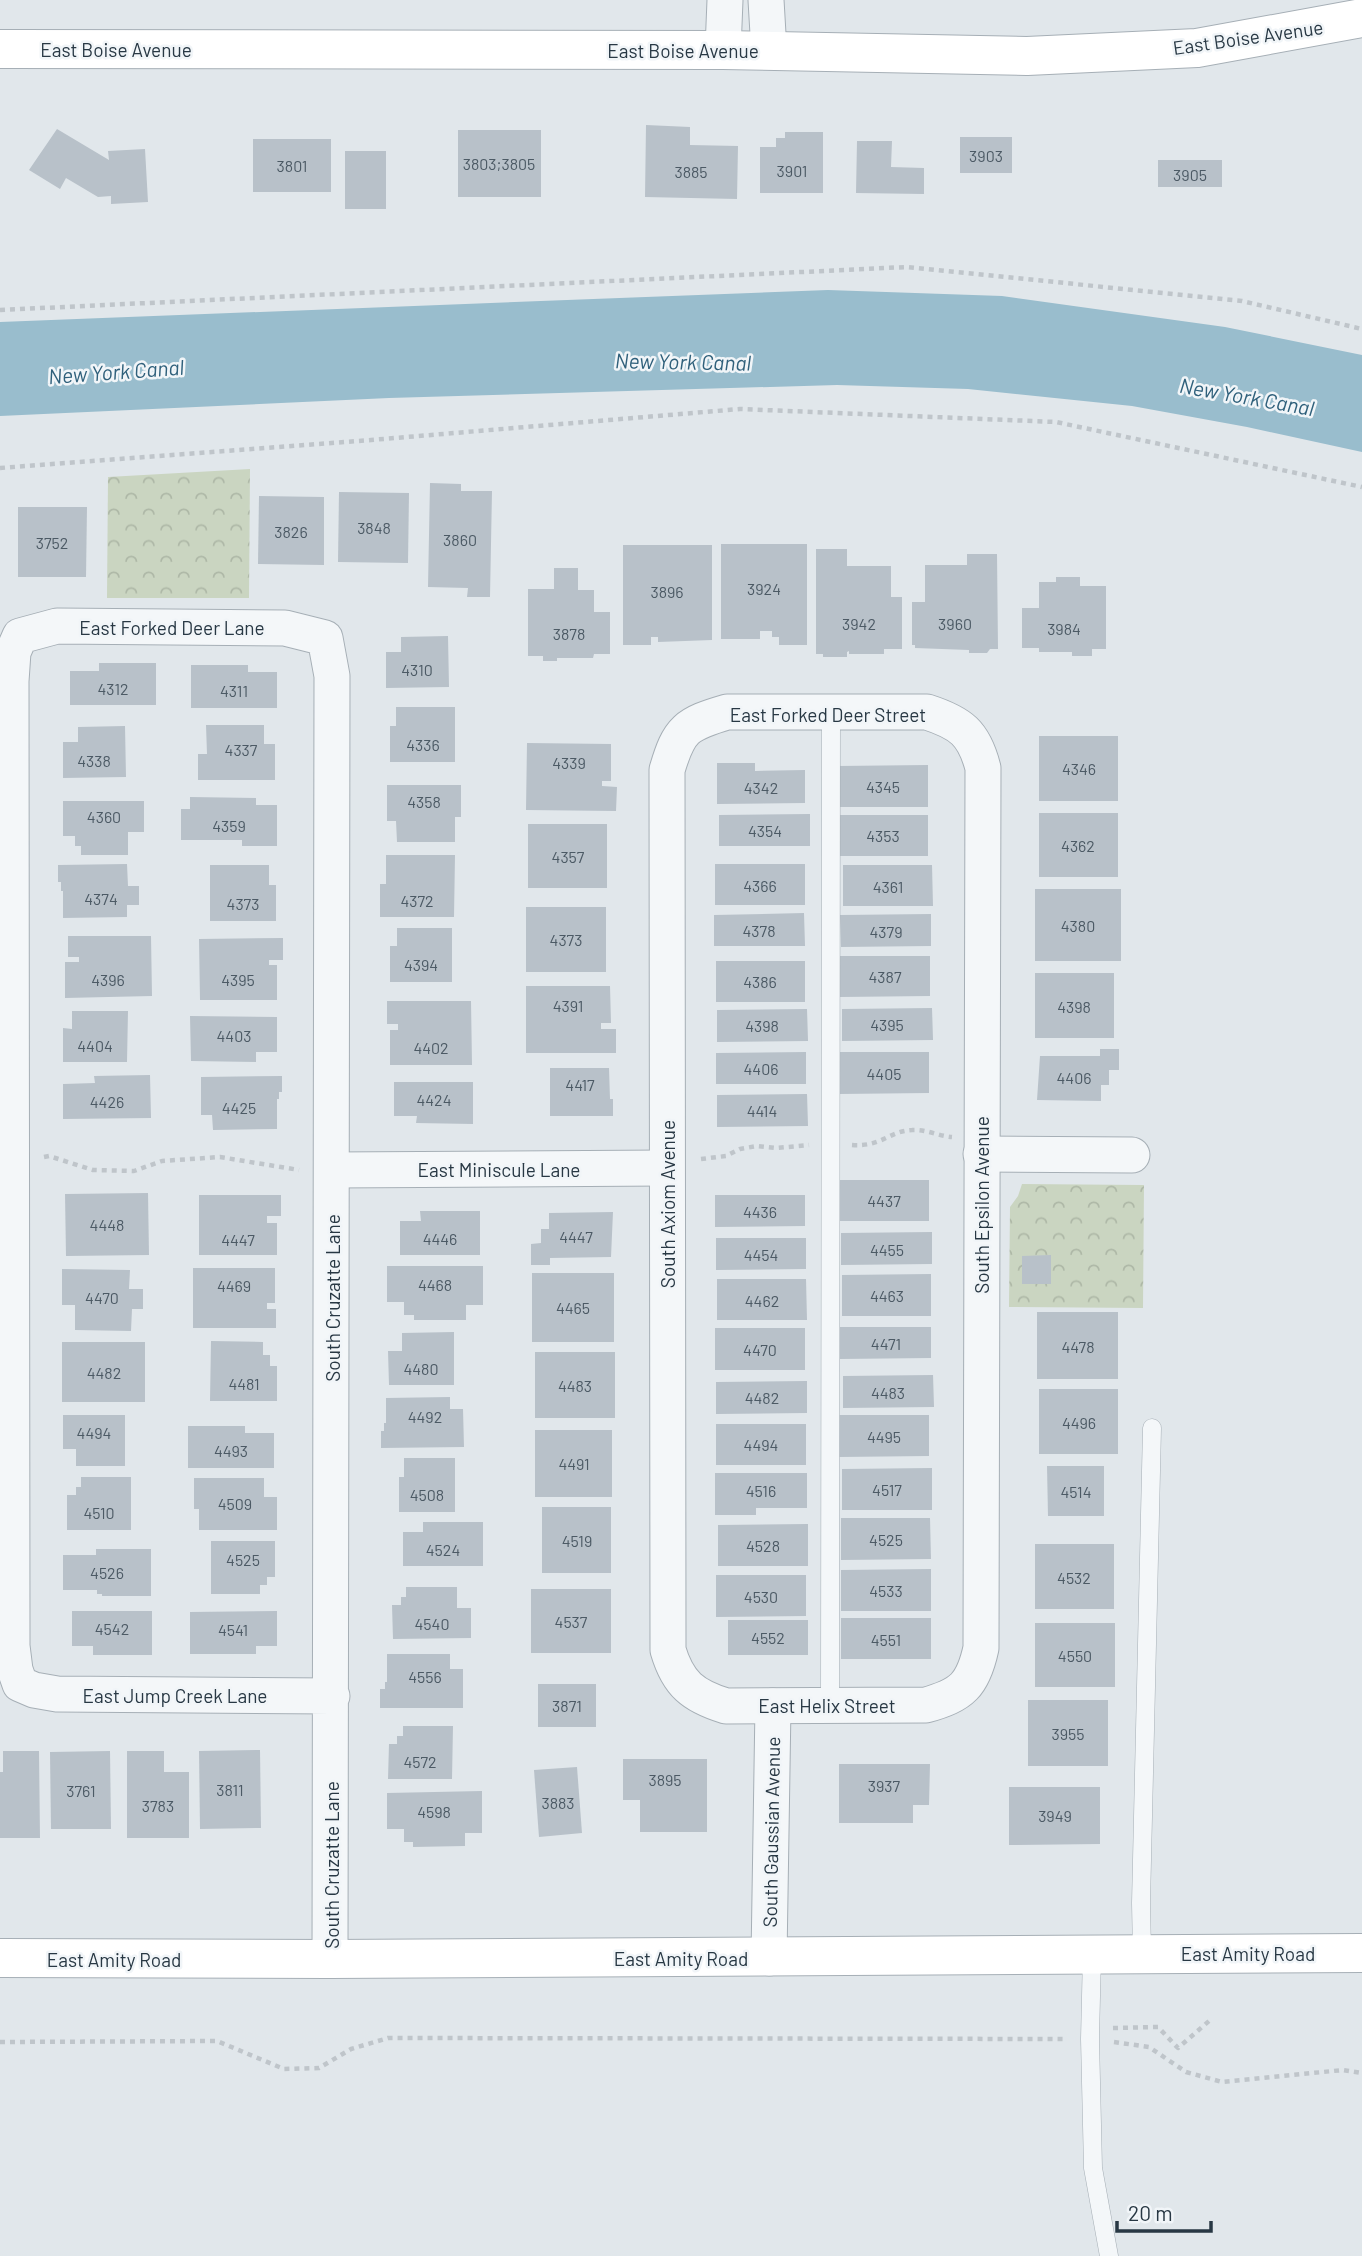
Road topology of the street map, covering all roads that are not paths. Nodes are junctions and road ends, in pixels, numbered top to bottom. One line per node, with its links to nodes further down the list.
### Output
1 (725, 0): 5 (street)
2 (766, 0): 6 (street)
3 (1362, 18): 6 (street, East Boise Avenue)
4 (0, 49): 5 (street, East Boise Avenue)
5 (723, 50): 6 (street, East Boise Avenue)
6 (769, 51)
7 (325, 638): 14 (street, South Cruzatte Lane); 18 (street, East Forked Deer Lane)
8 (831, 712): 9 (street, East Forked Deer Street); 10 (street, East Forked Deer Street); 21 (lane)
9 (687, 727): 13 (street, South Axiom Avenue)
10 (967, 731): 11 (street, South Epsilon Avenue)
11 (981, 1154): 12 (street); 16 (street, South Epsilon Avenue)
12 (1132, 1155)
13 (666, 1168): 14 (street, East Miniscule Lane); 17 (street, South Axiom Avenue)
14 (332, 1170): 19 (street, South Cruzatte Lane)
15 (1152, 1428): 22 (lane)
16 (970, 1681): 21 (street, East Helix Street)
17 (682, 1683): 20 (street, East Helix Street)
18 (20, 1684): 19 (street, East Jump Creek Lane)
19 (332, 1696): 27 (street, South Cruzatte Lane)
20 (773, 1706): 21 (street, East Helix Street); 26 (street, South Gaussian Avenue)
21 (830, 1706)
22 (1142, 1953): 23 (street, East Amity Road); 24 (street, East Amity Road)
23 (1362, 1953)
24 (1092, 1954): 26 (street, East Amity Road); 28 (lane)
25 (0, 1958): 27 (street, East Amity Road)
26 (769, 1958): 27 (street, East Amity Road)
27 (330, 1959)
28 (1109, 2256)

